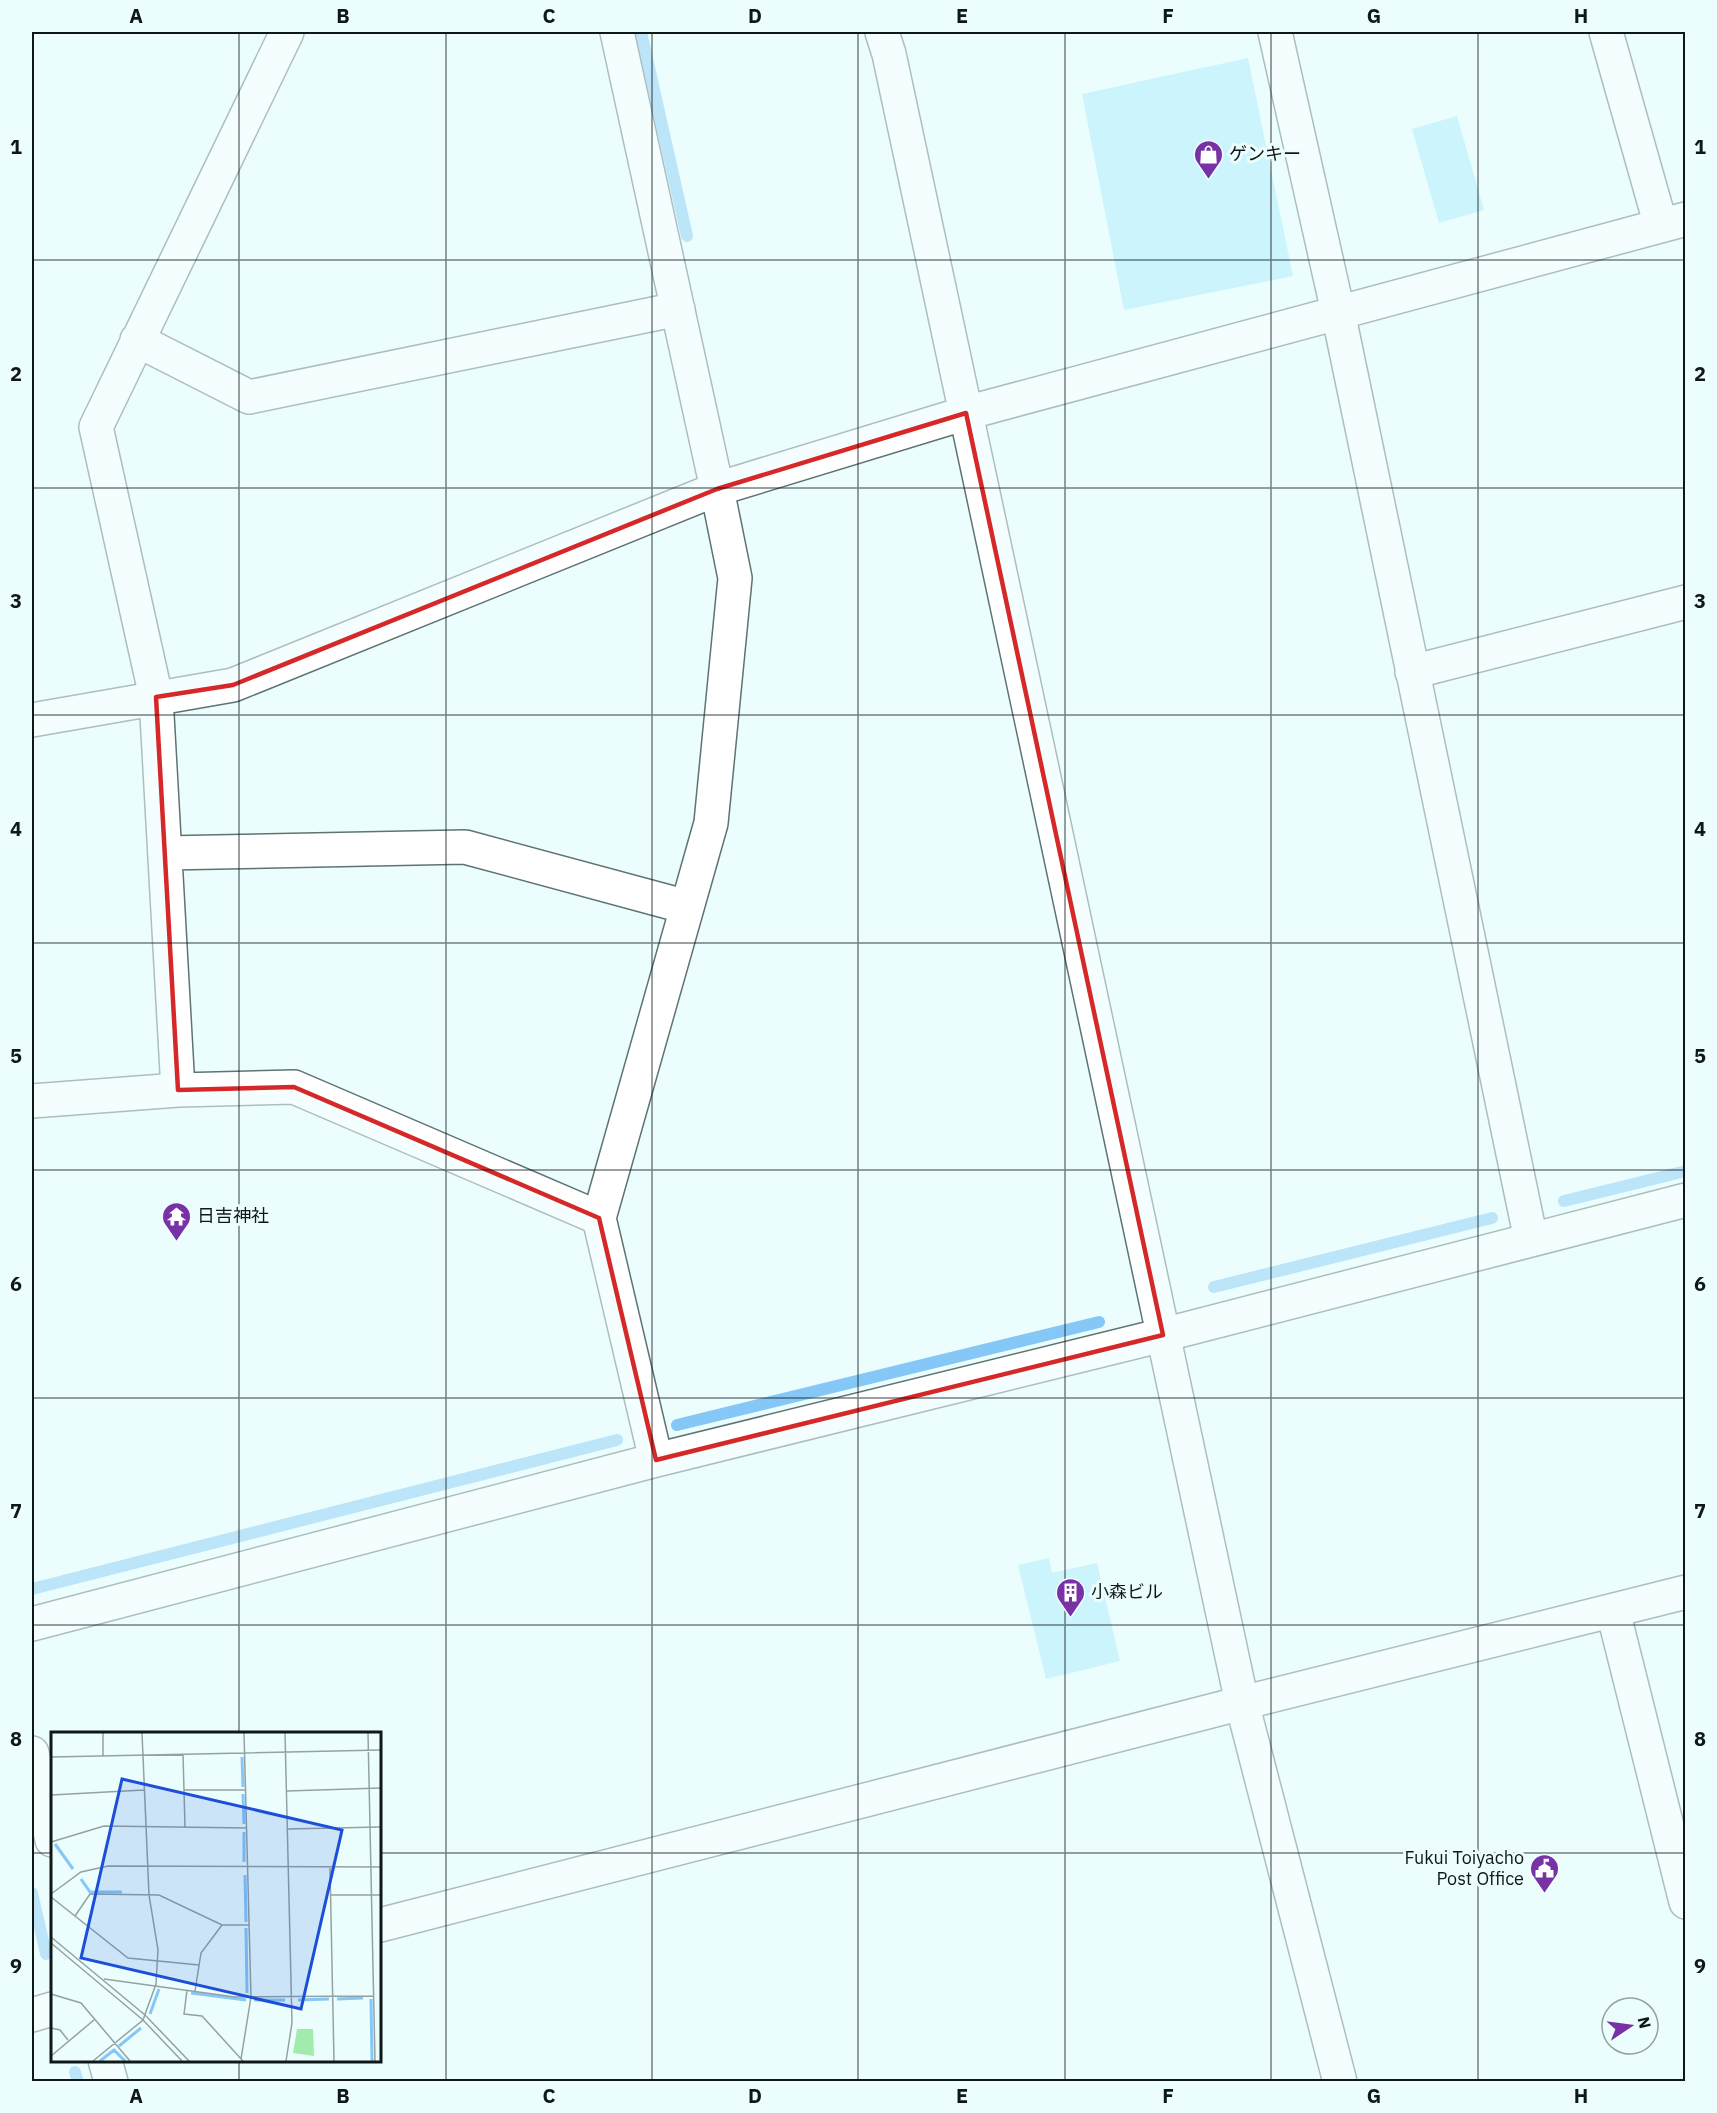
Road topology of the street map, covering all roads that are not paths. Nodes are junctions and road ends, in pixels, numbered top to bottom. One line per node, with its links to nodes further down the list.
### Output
1 (287, 32): 9 (street)
2 (617, 32): 7 (street)
3 (882, 32): 10 (street)
4 (1275, 32): 8 (street)
5 (1606, 32): 6 (street)
6 (1673, 222): 8 (street)
7 (678, 309): 9 (street); 11 (street)
8 (1338, 312): 10 (street); 13 (street)
9 (138, 340): 14 (street)
10 (966, 413): 11 (street); 23 (street)
11 (717, 489): 14 (street); 17 (street)
12 (1686, 602): 13 (street)
13 (1412, 672): 22 (street)
14 (156, 697): 15 (street); 16 (street)
15 (32, 720)
16 (165, 852): 17 (street); 18 (street)
17 (687, 907): 21 (street)
18 (178, 1090): 19 (street); 21 (street)
19 (32, 1101)
20 (1686, 1200): 22 (street)
21 (599, 1218): 24 (street)
22 (1531, 1240): 23 (street)
23 (1163, 1335): 24 (street); 28 (street)
24 (656, 1460): 27 (street)
25 (1686, 1592): 26 (street)
26 (1613, 1611): 28 (street); 31 (street)
27 (32, 1624)
28 (1242, 1703): 32 (street); 36 (street)
29 (32, 1753): 30 (street)
30 (51, 1836)
31 (1686, 1902)
32 (381, 1925)
33 (51, 2010): 34 (street)
34 (32, 2015)
35 (105, 2062): 37 (street)
36 (1338, 2081)
37 (111, 2082)

